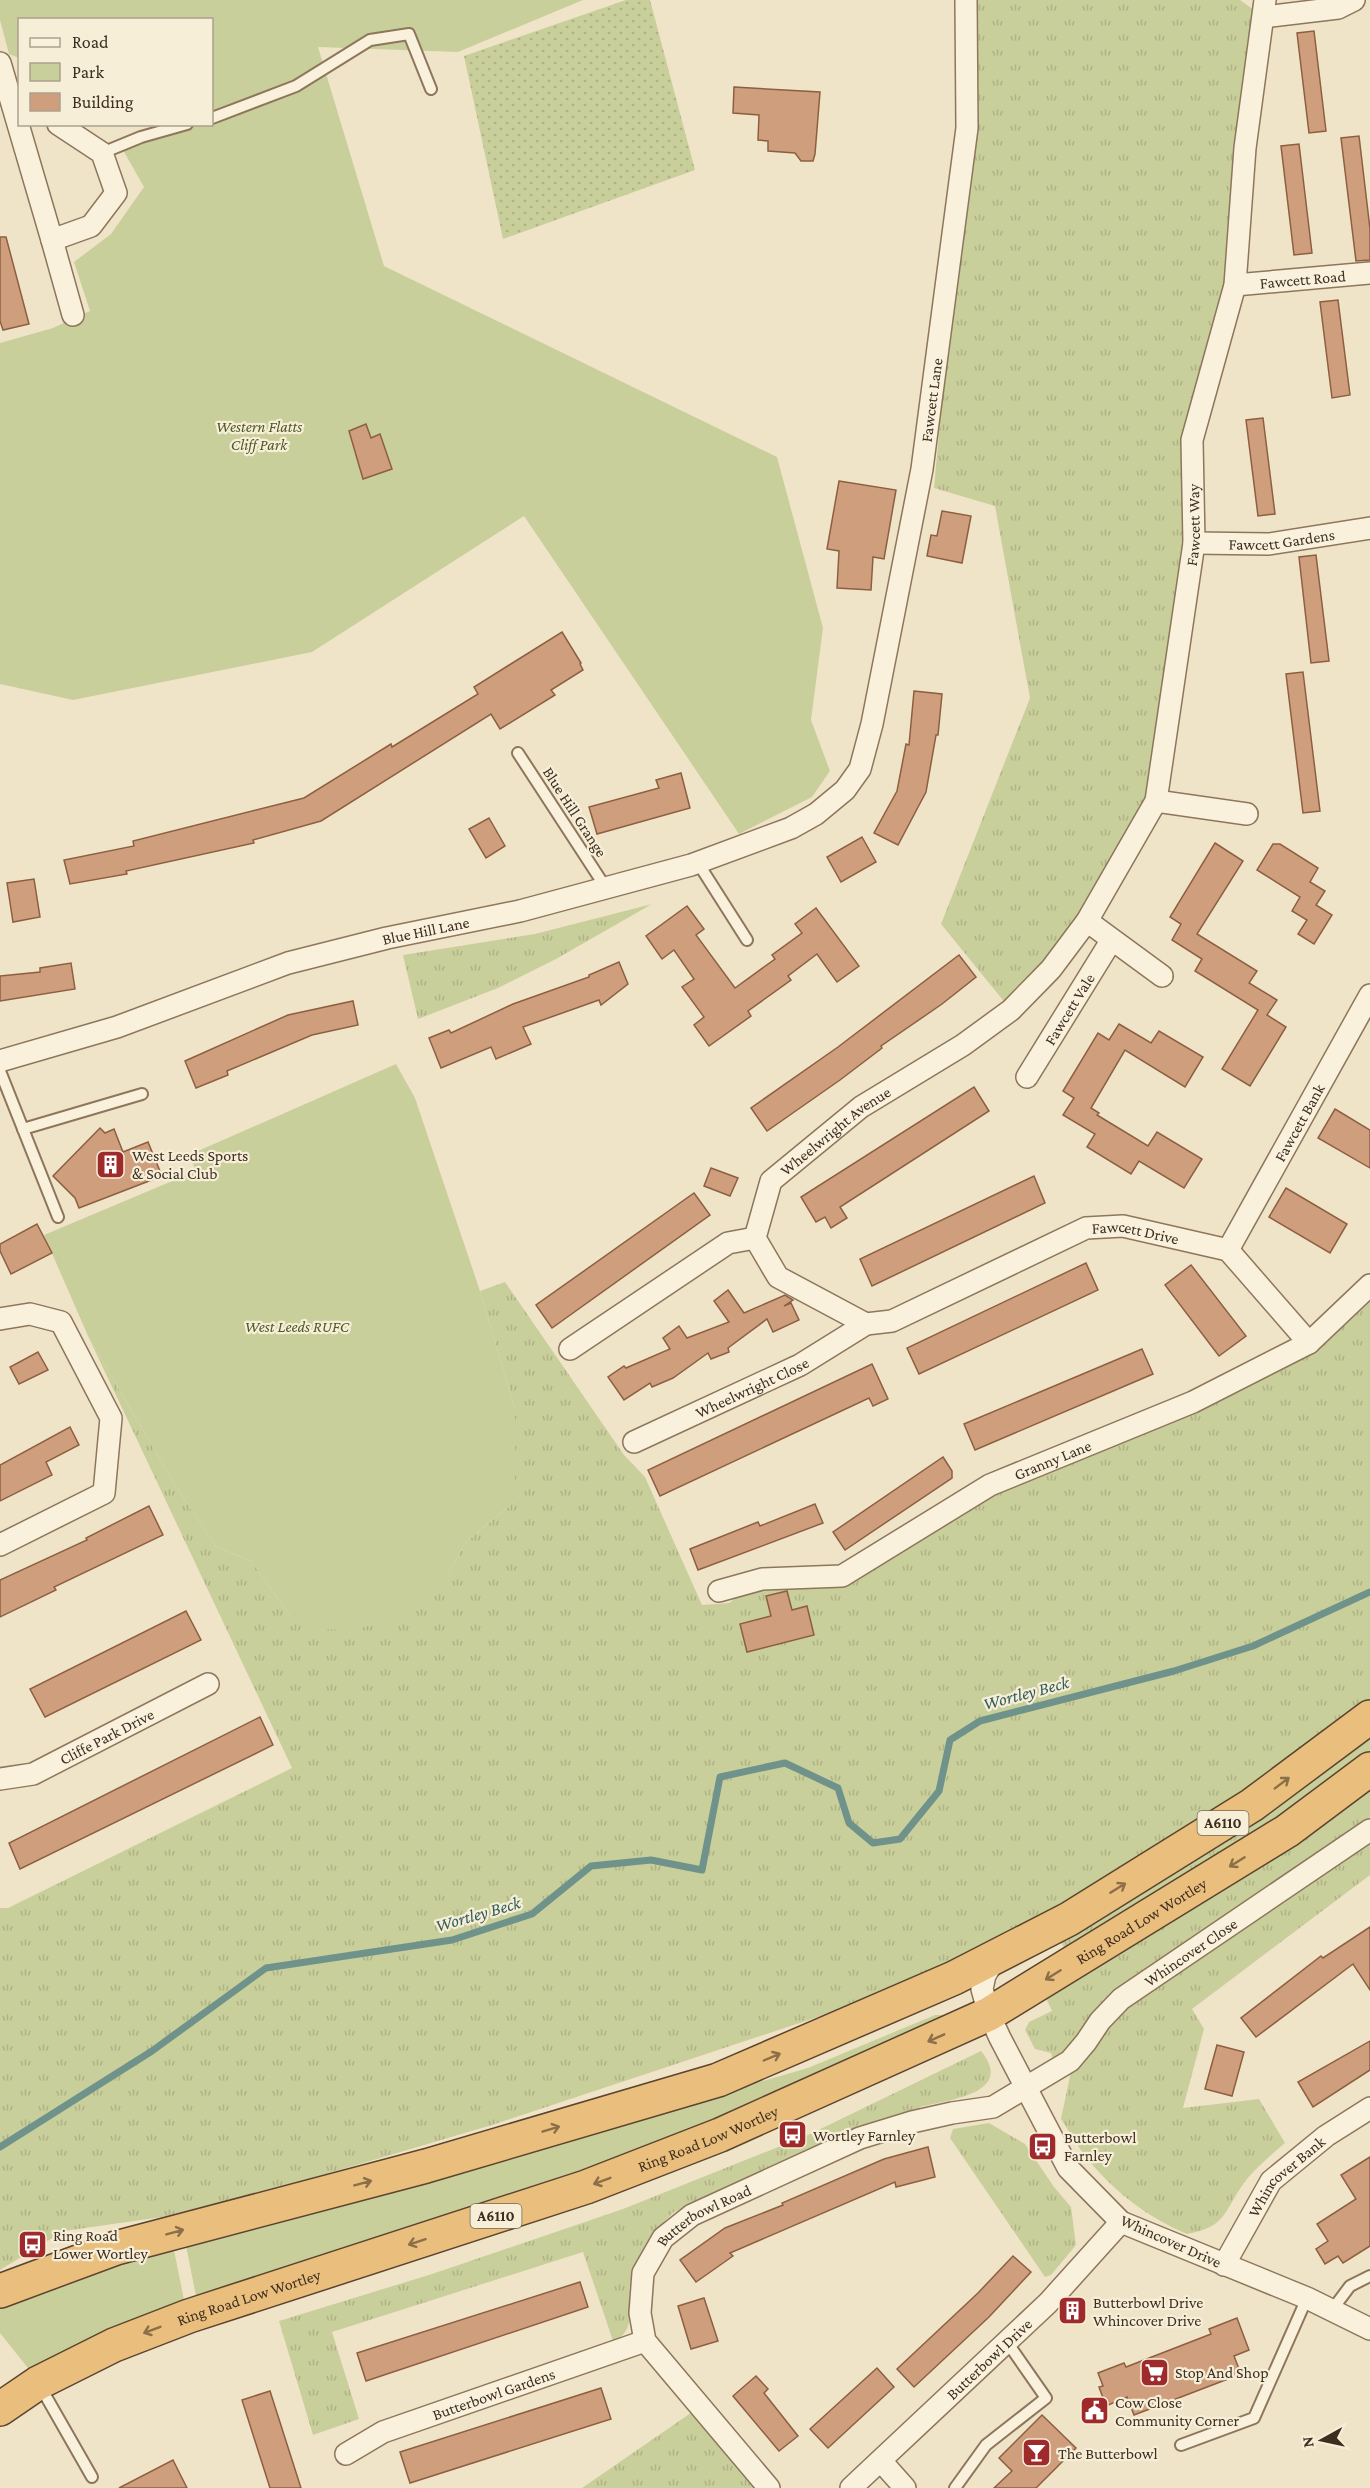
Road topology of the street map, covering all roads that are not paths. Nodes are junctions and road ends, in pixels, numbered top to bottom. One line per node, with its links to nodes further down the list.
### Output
1 (966, 0): 20 (street, Fawcett Lane)
2 (1354, 0): 3 (street)
3 (1265, 8): 15 (street, Fawcett Way)
4 (0, 63): 6 (street)
5 (431, 89): 8 (lane)
6 (14, 96): 7 (street)
7 (18, 111)
8 (213, 118)
9 (22, 126): 13 (street)
10 (61, 126): 12 (street)
11 (180, 126): 12 (lane)
12 (102, 153): 13 (street)
13 (52, 240): 16 (street)
14 (1370, 273): 15 (street, Fawcett Road)
15 (1235, 285): 18 (street, Fawcett Way)
16 (73, 315)
17 (1370, 528): 18 (street, Fawcett Gardens)
18 (1194, 543): 21 (street, Fawcett Way)
19 (518, 753): 24 (lane, Blue Hill Grange)
20 (845, 790): 23 (street, Blue Hill Lane)
21 (1156, 801): 22 (street); 25 (street, Fawcett Way)
22 (1247, 814)
23 (698, 863): 24 (street, Blue Hill Lane); 26 (lane)
24 (606, 888): 31 (street, Blue Hill Lane)
25 (1086, 921): 27 (street); 30 (street, Fawcett Way)
26 (747, 940)
27 (1111, 941): 28 (street); 33 (street, Fawcett Vale)
28 (1162, 976)
29 (1370, 995): 38 (street, Fawcett Bank)
30 (1011, 1010): 37 (street, Wheelwright Avenue)
31 (0, 1061)
32 (0, 1071): 35 (lane)
33 (1027, 1077)
34 (142, 1094): 35 (lane)
35 (23, 1129): 36 (lane)
36 (58, 1217)
37 (755, 1238): 41 (street); 43 (street)
38 (1228, 1250): 41 (street, Fawcett Drive); 42 (street)
39 (1370, 1285): 42 (street, Granny Lane)
40 (0, 1319): 45 (street)
41 (866, 1324): 44 (street, Wheelwright Close)
42 (1309, 1343): 46 (street, Granny Lane)
43 (570, 1349)
44 (634, 1442)
45 (0, 1545)
46 (719, 1591)
47 (208, 1684): 50 (street, Cliffe Park Drive)
48 (1370, 1717): 52 (highway, A6110, one-way to 48)
49 (1370, 1769): 54 (highway, Ring Road Low Wortley / A6110, one-way to 54)
50 (0, 1779)
51 (1370, 1830): 55 (street, Whincover Close)
52 (996, 1958): 53 (highway, A6110); 54 (street, Whincover Drive)
53 (913, 1996): 54 (highway); 60 (highway, A6110, one-way to 53)
54 (989, 2014): 55 (street, Whincover Drive); 66 (highway, Ring Road Low Wortley / A6110, one-way to 66)
55 (1025, 2089): 57 (street, Whincover Drive); 64 (street, Butterbowl Road)
56 (1370, 2108): 58 (street, Whincover Bank)
57 (1121, 2222): 58 (street, Whincover Drive); 65 (street, Butterbowl Drive)
58 (1224, 2265): 61 (street, Whincover Drive)
59 (1370, 2276): 62 (lane)
60 (0, 2291)
61 (1307, 2298): 62 (street, Whincover Drive); 68 (lane)
62 (1332, 2310): 63 (street, Whincover Drive)
63 (1370, 2329)
64 (645, 2341): 69 (street, Butterbowl Gardens); 72 (street)
65 (1007, 2342): 70 (street, Butterbowl Drive); 75 (lane)
66 (38, 2383): 67 (highway, Ring Road Low Wortley / A6110); 71 (lane)
67 (0, 2409)
68 (1181, 2445)
69 (346, 2454)
70 (881, 2461): 73 (street, Butterbowl Drive); 74 (street)
71 (92, 2477)
72 (769, 2488)
73 (851, 2488)
74 (905, 2488)
75 (955, 2488)

